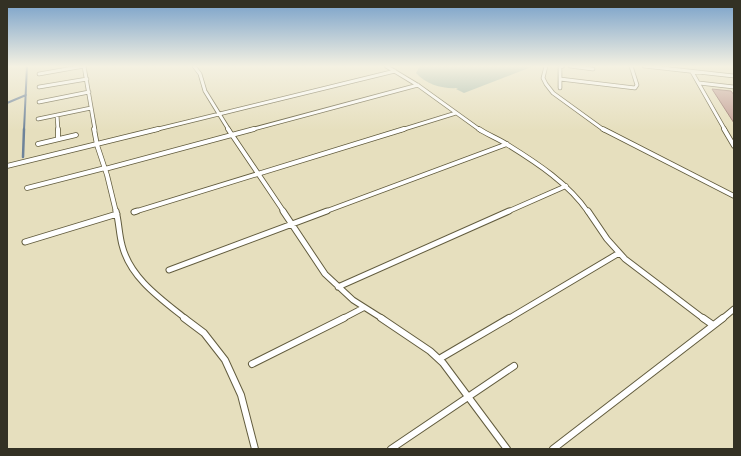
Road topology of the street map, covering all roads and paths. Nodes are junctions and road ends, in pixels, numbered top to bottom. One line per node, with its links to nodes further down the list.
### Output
1 (88, 87): 10 (lane)
2 (204, 87): 15 (lane)
3 (332, 87): 15 (lane)
4 (410, 87): 18 (lane)
5 (421, 87): 13 (lane)
6 (547, 87): 29 (lane)
7 (621, 87): 8 (lane)
8 (635, 87)
9 (701, 87): 23 (lane)
10 (89, 92): 11 (lane); 12 (lane)
11 (39, 102)
12 (91, 108): 14 (lane); 22 (lane)
13 (456, 113): 21 (lane); 26 (lane)
14 (57, 115): 16 (lane); 19 (lane)
15 (219, 115): 18 (lane); 22 (lane)
16 (38, 119)
17 (76, 135): 19 (lane)
18 (234, 135): 25 (lane); 26 (lane)
19 (58, 139): 20 (lane)
20 (38, 144)
21 (507, 144): 27 (lane); 32 (lane)
22 (97, 145): 24 (lane); 25 (lane)
23 (734, 146)
24 (7, 166)
25 (105, 169): 28 (lane); 31 (lane)
26 (258, 173): 30 (lane); 32 (lane)
27 (566, 186): 34 (lane); 36 (lane)
28 (27, 188)
29 (734, 196)
30 (134, 212)
31 (116, 214): 33 (lane); 44 (lane)
32 (293, 224): 35 (lane); 36 (lane)
33 (25, 242)
34 (619, 253): 39 (lane); 40 (lane)
35 (170, 270)
36 (338, 287): 37 (lane)
37 (363, 308): 40 (lane); 41 (lane)
38 (734, 309): 39 (lane)
39 (713, 325): 47 (lane)
40 (439, 359): 43 (lane)
41 (252, 364)
42 (514, 366): 43 (lane)
43 (469, 397): 45 (lane); 46 (lane)
44 (255, 449)
45 (391, 449)
46 (507, 449)
47 (553, 449)

